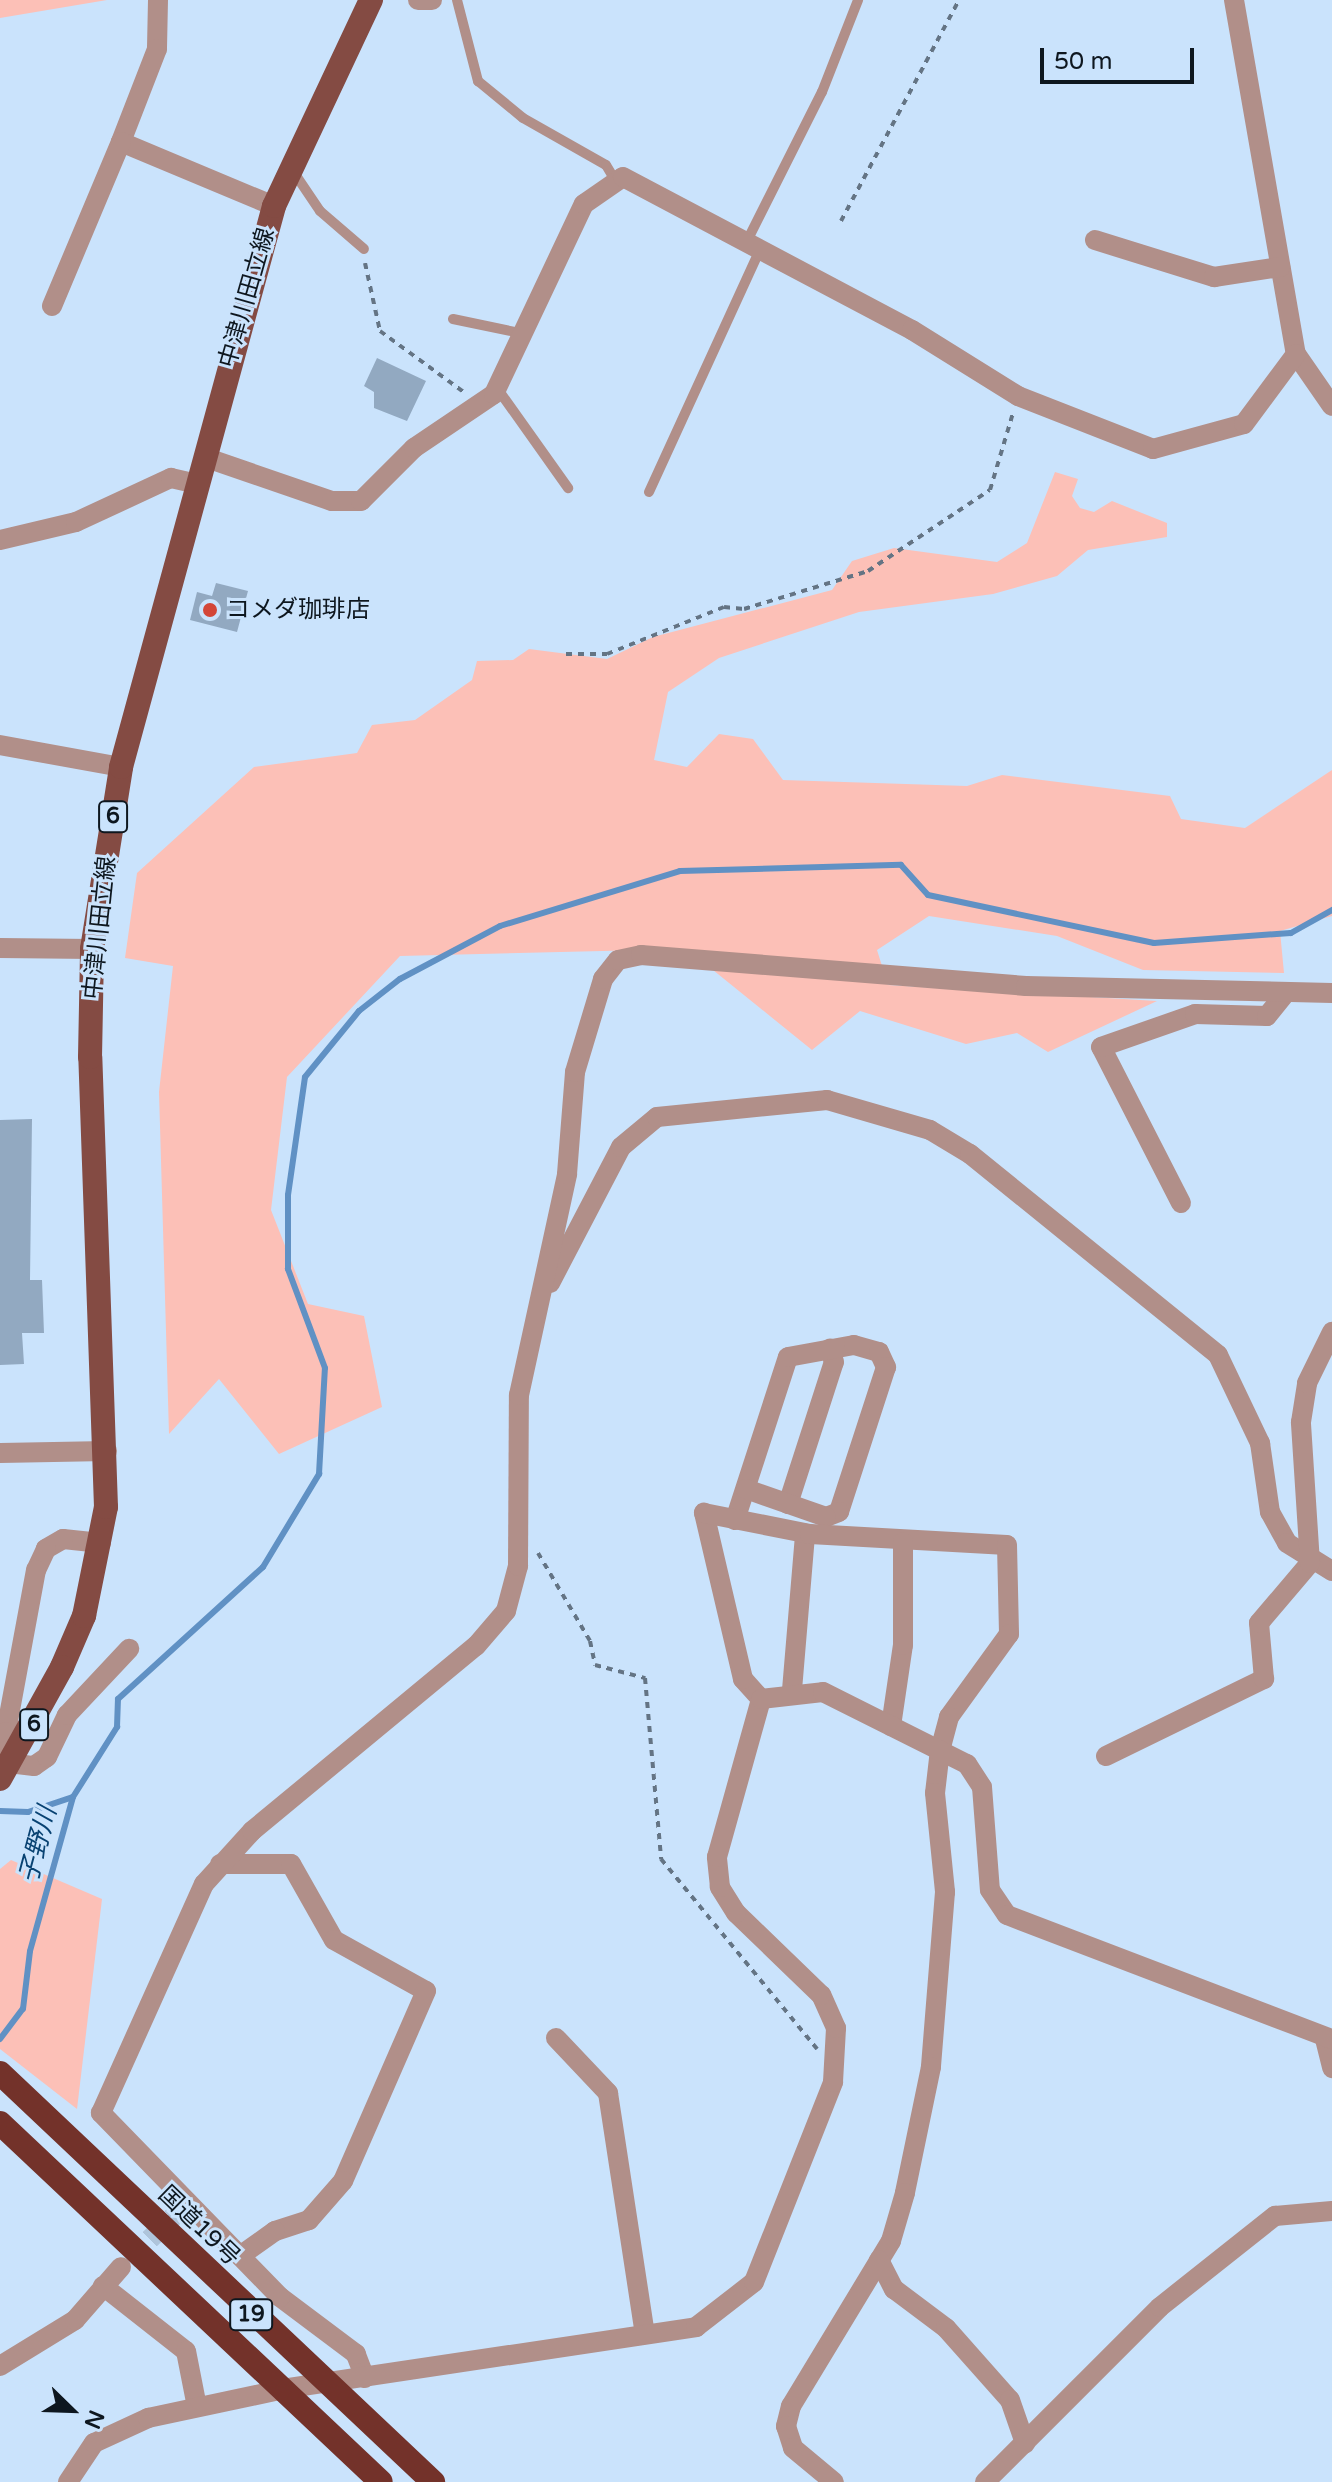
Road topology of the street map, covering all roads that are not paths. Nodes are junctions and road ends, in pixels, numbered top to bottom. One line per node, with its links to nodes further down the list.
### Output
1 (158, 0): 8 (street)
2 (371, 0): 9 (main road, 中津川田立線 / 6)
3 (418, 0): 4 (street)
4 (432, 0)
5 (457, 0): 10 (lane)
6 (858, 0): 13 (lane)
7 (1234, 0): 15 (street)
8 (121, 142): 11 (street); 16 (street)
9 (290, 166): 11 (main road, 中津川田立線 / 6); 14 (lane)
10 (615, 180): 13 (street); 18 (street)
11 (274, 206): 22 (main road, 中津川田立線 / 6)
12 (1095, 240): 15 (street)
13 (753, 245): 19 (street); 25 (lane)
14 (364, 249)
15 (1280, 267): 19 (street)
16 (52, 306)
17 (453, 319): 18 (lane)
18 (526, 334): 20 (street)
19 (1296, 354): 21 (street)
20 (497, 388): 22 (street); 24 (lane)
21 (1332, 406)
22 (204, 457): 23 (main road, 中津川田立線 / 6)
23 (197, 484): 26 (street); 28 (main road, 中津川田立線 / 6)
24 (568, 488)
25 (649, 492)
26 (0, 540)
27 (0, 745): 28 (street)
28 (121, 767): 30 (main road, 中津川田立線 / 6)
29 (0, 948): 30 (street)
30 (92, 949): 37 (main road, 中津川田立線 / 6)
31 (1332, 993): 32 (street)
32 (1284, 995): 33 (street); 34 (street)
33 (1181, 1203)
34 (542, 1297): 45 (street); 54 (street)
35 (1332, 1332): 45 (street)
36 (830, 1349): 39 (street); 40 (street); 40 (street)
37 (107, 1451): 38 (street); 44 (main road, 中津川田立線 / 6)
38 (0, 1453)
39 (746, 1489): 40 (street); 41 (street)
40 (788, 1504)
41 (735, 1520): 42 (street); 49 (street)
42 (805, 1534): 43 (street); 48 (street)
43 (903, 1542): 50 (street); 51 (street)
44 (101, 1543): 47 (street); 53 (main road, 中津川田立線 / 6, bridge)
45 (1310, 1563): 46 (street); 52 (street)
46 (1332, 1571)
47 (129, 1649)
48 (792, 1690): 49 (street); 50 (street)
49 (761, 1699): 65 (street)
50 (891, 1726): 51 (street)
51 (940, 1750): 56 (street); 62 (street)
52 (1106, 1756)
53 (0, 1779)
54 (220, 1864): 61 (street); 61 (street)
55 (556, 2038): 65 (street)
56 (1328, 2039): 57 (street)
57 (1332, 2068)
58 (0, 2073): 68 (highway, 国道19号 / 19)
59 (0, 2123): 69 (highway, 19)
60 (1332, 2211): 71 (street)
61 (240, 2256): 67 (street)
62 (879, 2260): 71 (street); 75 (street)
63 (121, 2267): 64 (street)
64 (103, 2286): 66 (street); 70 (street)
65 (645, 2334): 67 (street)
66 (0, 2366)
67 (365, 2378): 68 (street)
68 (322, 2383): 69 (street); 74 (highway, 国道19号 / 19)
69 (289, 2388): 70 (street); 73 (highway, 19)
70 (197, 2407): 72 (street)
71 (1025, 2443): 76 (street)
72 (68, 2482)
73 (381, 2482)
74 (433, 2482)
75 (834, 2482)
76 (985, 2482)

